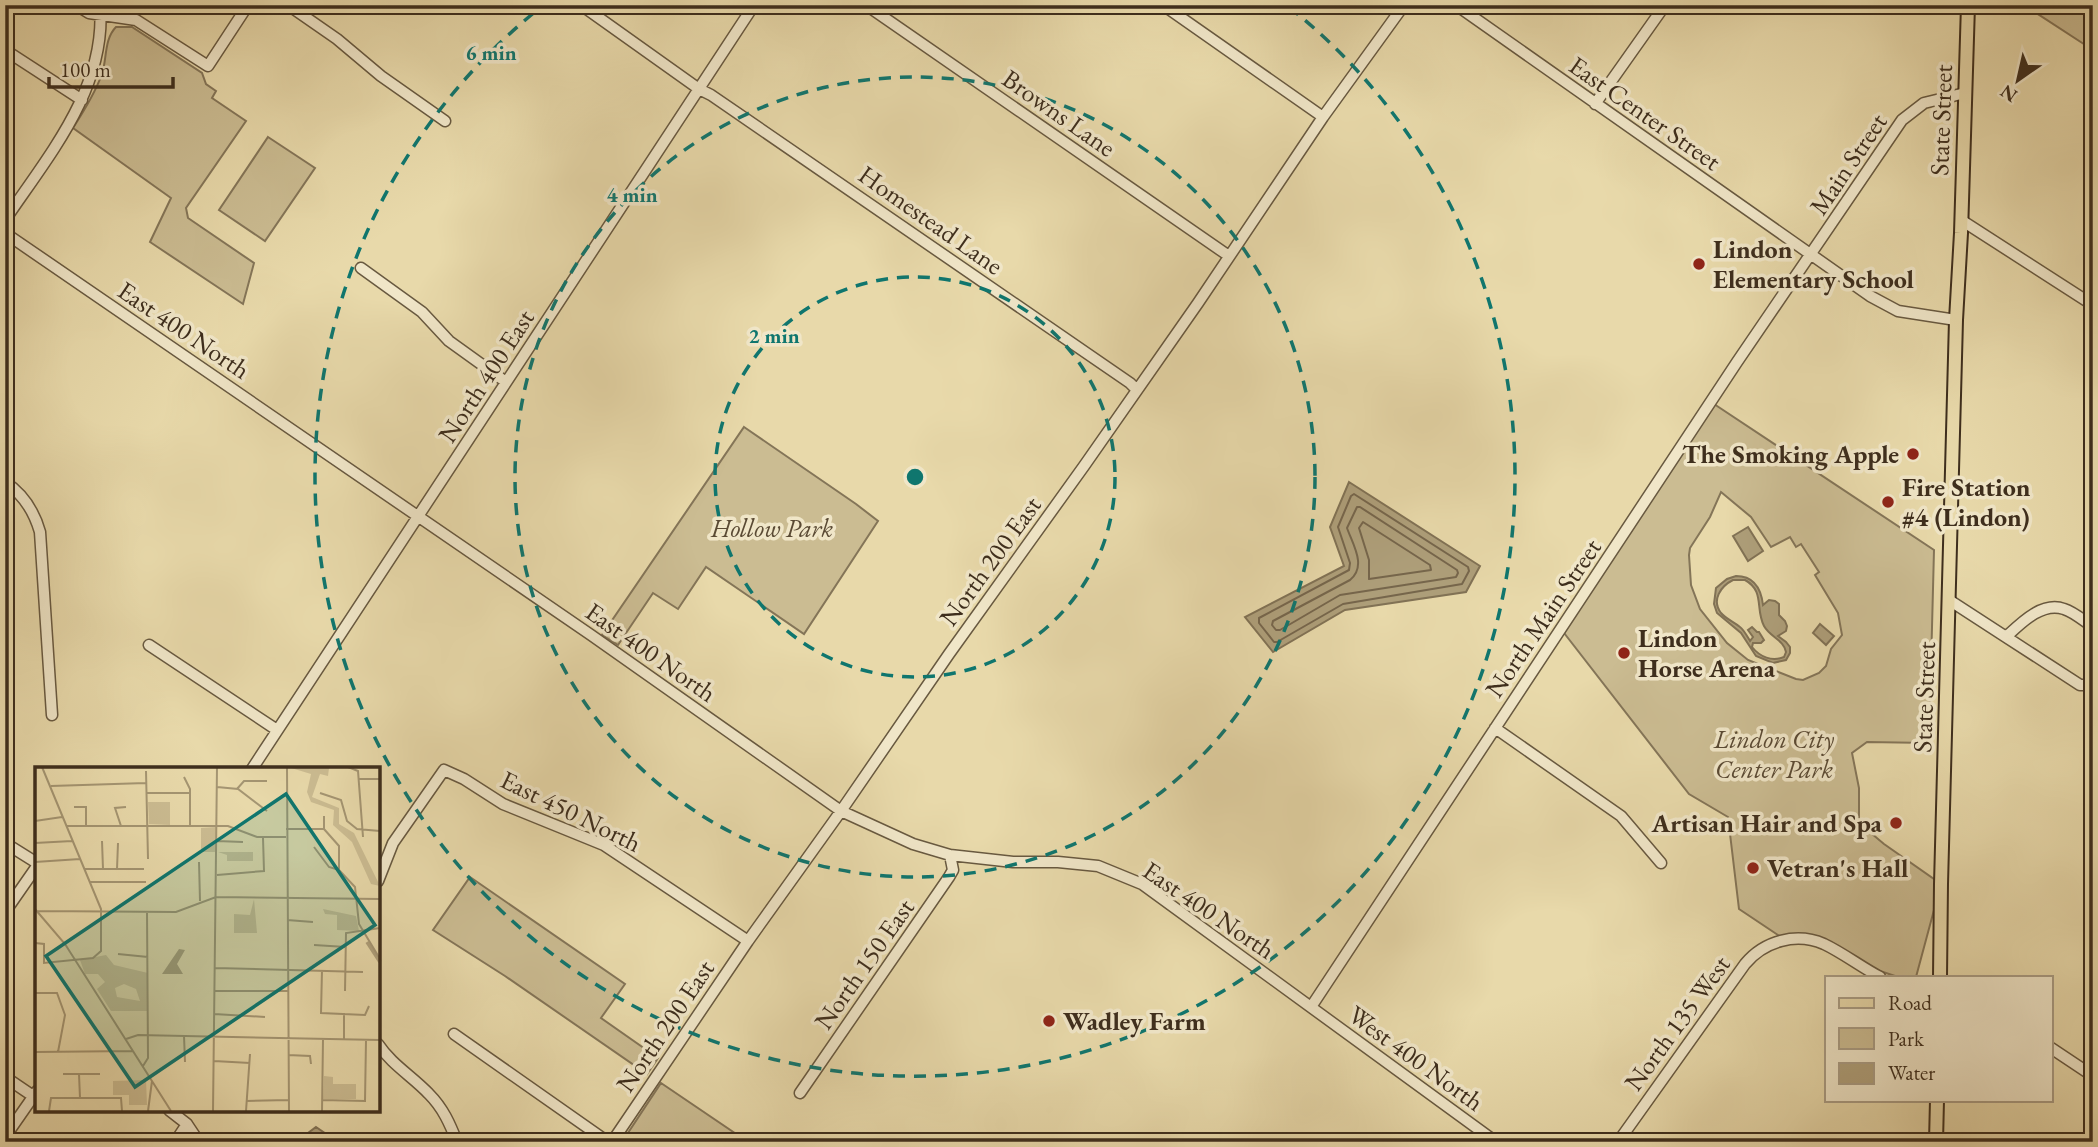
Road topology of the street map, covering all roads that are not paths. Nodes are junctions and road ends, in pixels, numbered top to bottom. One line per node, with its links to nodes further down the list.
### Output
1 (76, 5): 12 (street)
2 (248, 5): 12 (street)
3 (288, 5): 19 (street)
4 (581, 5): 14 (street, Homestead Lane)
5 (754, 5): 14 (street, North 400 East)
6 (866, 5): 24 (street, Browns Lane)
7 (1163, 5): 18 (street)
8 (1404, 5): 18 (street, North 200 East)
9 (1456, 5): 17 (street, East Center Street)
10 (1665, 5): 17 (street)
11 (1968, 5): 15 (main road, State Street)
12 (100, 10): 16 (street)
13 (5, 50): 16 (street)
14 (699, 89): 28 (street, North 400 East); 29 (street, Homestead Lane)
15 (1965, 93): 21 (main road, State Street); 23 (street, Main Street)
16 (82, 100): 20 (street)
17 (1595, 104): 23 (street, East Center Street)
18 (1323, 117): 24 (street, North 200 East)
19 (445, 121)
20 (5, 220)
21 (1961, 220): 26 (street); 27 (main road, State Street)
22 (5, 233): 31 (street, East 400 North)
23 (1812, 254): 27 (street, East Center Street); 38 (street, North Main Street)
24 (1229, 256): 29 (street, North 200 East)
25 (360, 268): 28 (street)
26 (2093, 304)
27 (1956, 320): 32 (main road, State Street)
28 (506, 382): 31 (street, North 400 East)
29 (1136, 389): 41 (street, North 200 East)
30 (5, 482): 37 (street)
31 (419, 517): 39 (street, North 400 East); 41 (street, East 400 North)
32 (1949, 600): 34 (street); 51 (main road, State Street)
33 (2093, 626): 34 (street)
34 (2006, 638): 36 (street)
35 (149, 645): 39 (street)
36 (2093, 680)
37 (52, 715)
38 (1495, 728): 45 (street); 52 (street, North Main Street)
39 (277, 730): 40 (street, North 400 East)
40 (252, 767)
41 (841, 811): 43 (street, East 400 North); 49 (street, North 200 East)
42 (5, 842): 44 (street)
43 (950, 855): 52 (street, East 400 North); 59 (street, North 150 East)
44 (35, 863)
45 (1661, 863)
46 (35, 867): 48 (street)
47 (380, 876): 49 (street, East 450 North)
48 (5, 912)
49 (747, 941): 67 (street, North 200 East)
50 (1878, 976): 69 (street, North 135 West)
51 (1940, 976)
52 (1311, 1007): 68 (street, West 400 North)
53 (454, 1034): 67 (street)
54 (380, 1047): 66 (street)
55 (2052, 1049): 56 (street)
56 (2093, 1076)
57 (5, 1077): 58 (street)
58 (35, 1093): 63 (street)
59 (800, 1093)
60 (1937, 1102): 70 (main road)
61 (172, 1112): 62 (street)
62 (187, 1124): 64 (street); 65 (street)
63 (5, 1137)
64 (175, 1142)
65 (199, 1142)
66 (457, 1142)
67 (610, 1142)
68 (1496, 1142)
69 (1618, 1142)
70 (1936, 1142)

